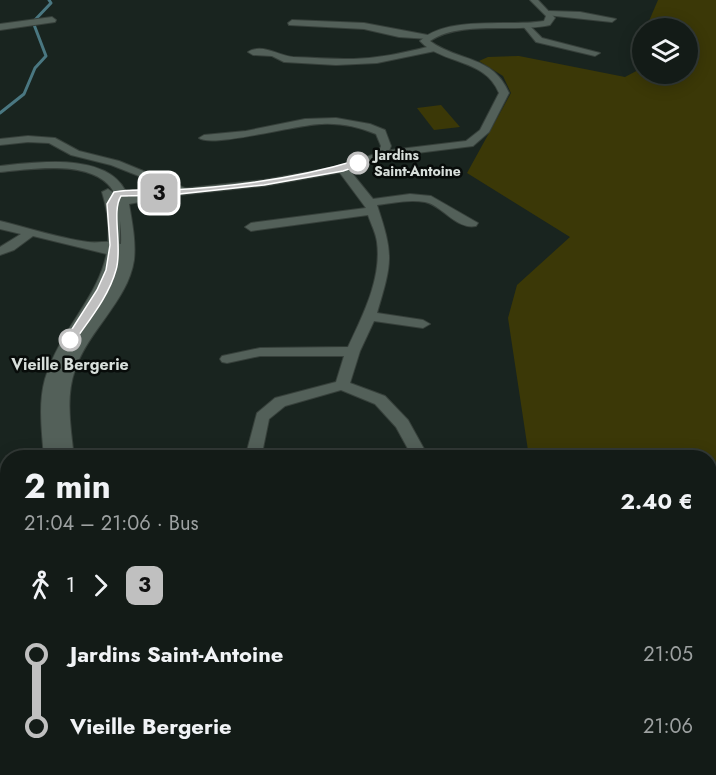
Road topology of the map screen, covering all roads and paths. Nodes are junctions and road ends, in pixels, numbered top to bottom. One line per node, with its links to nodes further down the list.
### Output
1 (534, 0): 2 (street)
2 (549, 13): 4 (street); 6 (street)
3 (52, 20): 7 (street)
4 (612, 20)
5 (292, 23): 8 (street)
6 (527, 26): 8 (street); 11 (street)
7 (0, 27)
8 (429, 36): 9 (street)
9 (432, 49): 10 (street); 14 (street)
10 (253, 52)
11 (595, 53)
12 (204, 138): 14 (street)
13 (0, 142): 17 (street)
14 (383, 154): 16 (street)
15 (0, 169): 18 (street)
16 (343, 169): 17 (street); 19 (street)
17 (186, 191): 18 (street)
18 (115, 198): 24 (street)
19 (372, 207): 20 (street); 22 (street); 26 (street)
20 (472, 223)
21 (0, 225): 23 (street)
22 (251, 227)
23 (30, 233): 24 (street); 25 (street)
24 (120, 247): 31 (street); 32 (street)
25 (0, 251)
26 (369, 316): 27 (street); 28 (street)
27 (423, 324)
28 (353, 351): 29 (street); 30 (street)
29 (226, 359)
30 (342, 385): 33 (street); 34 (street)
31 (52, 450)
32 (65, 450)
33 (255, 450)
34 (417, 450)

